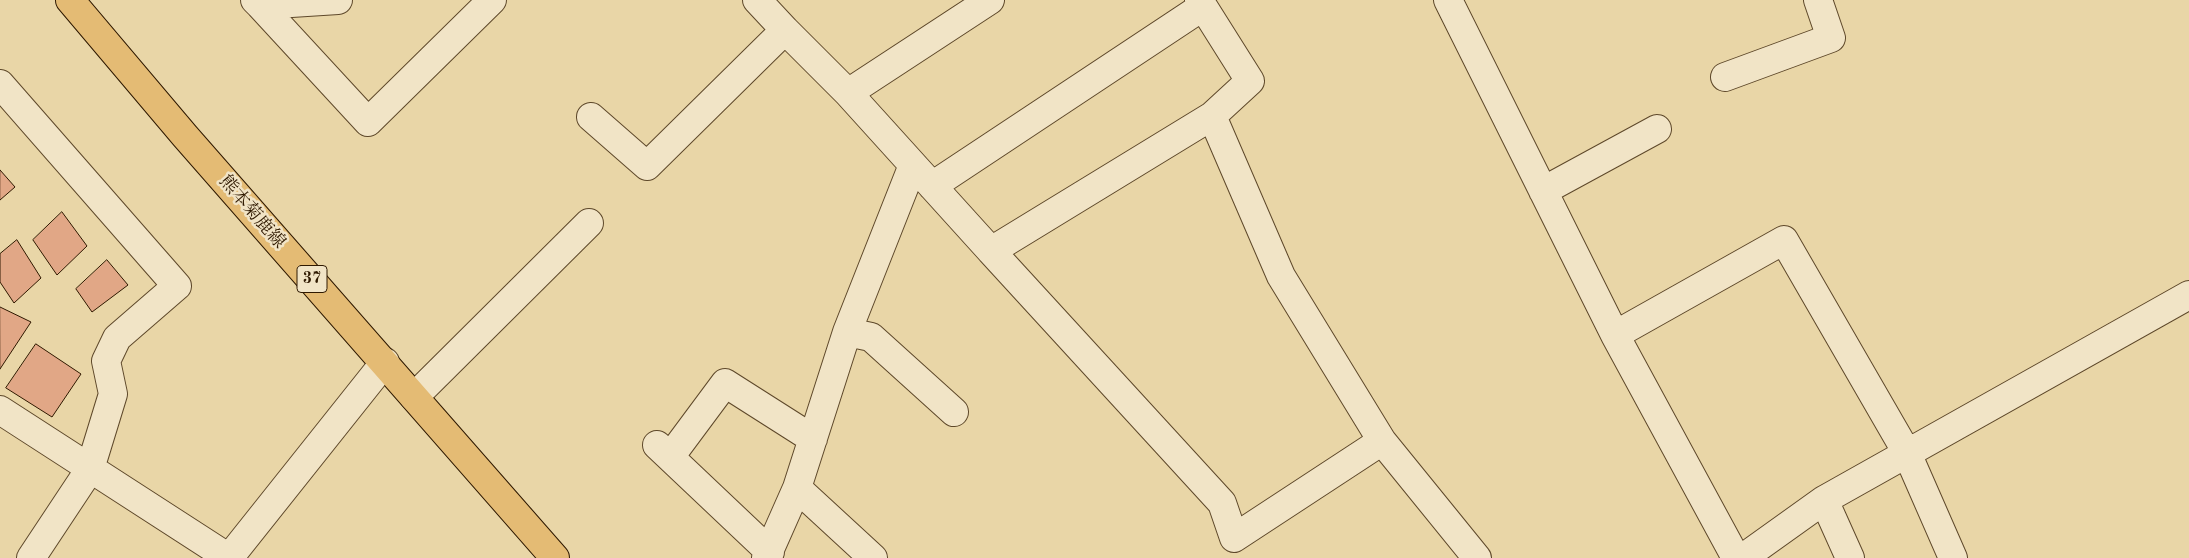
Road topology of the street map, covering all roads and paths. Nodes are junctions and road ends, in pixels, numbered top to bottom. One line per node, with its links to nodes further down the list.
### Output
1 (70, 0): 25 (main road, 熊本菊鹿線 / 37)
2 (338, 0): 8 (street)
3 (492, 0): 8 (street)
4 (757, 0): 10 (street)
5 (990, 0): 13 (street)
6 (1448, 0): 19 (street)
7 (1818, 0): 11 (street)
8 (258, 3)
9 (1201, 3): 14 (street); 18 (street)
10 (784, 30): 13 (street); 15 (street)
11 (1725, 78)
12 (0, 84): 32 (street)
13 (848, 93): 17 (street)
14 (1212, 116): 21 (street); 30 (street)
15 (591, 117)
16 (1657, 129): 19 (street)
17 (913, 165): 18 (street); 23 (street)
18 (932, 186): 21 (street)
19 (1543, 191): 24 (street)
20 (589, 223): 26 (street)
21 (992, 251): 35 (street)
22 (2189, 295): 31 (street)
23 (847, 332): 28 (street); 29 (street)
24 (1615, 335): 31 (street); 42 (street)
25 (385, 362): 26 (main road, 熊本菊鹿線 / 37); 38 (street)
26 (414, 397): 39 (main road, 熊本菊鹿線 / 37)
27 (0, 410): 32 (street)
28 (954, 412)
29 (813, 439): 33 (street); 36 (street)
30 (1382, 441): 35 (street); 41 (street)
31 (1907, 453): 34 (street); 45 (street)
32 (90, 468): 37 (street); 38 (street)
33 (797, 488): 36 (street); 40 (street)
34 (1824, 500): 43 (street); 44 (street)
35 (1238, 548)
36 (768, 555)
37 (31, 558)
38 (229, 558)
39 (555, 558)
40 (873, 558)
41 (1477, 558)
42 (1736, 558)
43 (1743, 558)
44 (1850, 558)
45 (1953, 558)

